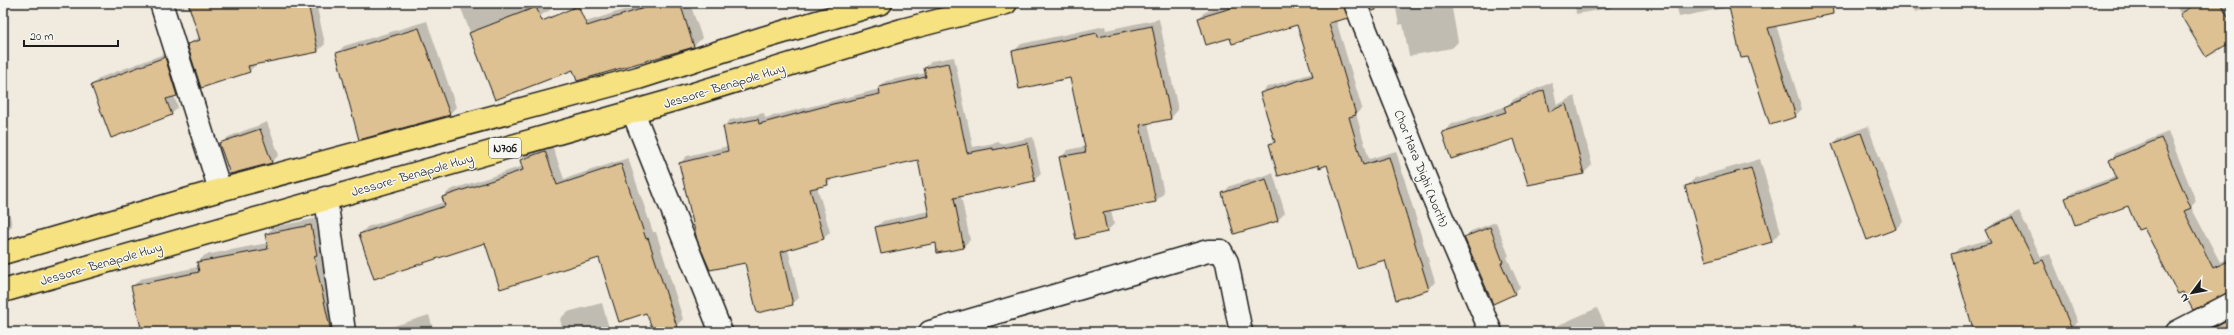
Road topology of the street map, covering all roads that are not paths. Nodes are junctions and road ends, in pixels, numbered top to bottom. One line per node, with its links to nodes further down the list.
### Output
1 (161, 3): 6 (street)
2 (881, 3): 6 (highway, N706)
3 (1006, 3): 5 (highway, Jessore- Benapole Hwy / N706)
4 (1354, 3): 15 (street, Chor Mara Dighi (North))
5 (633, 112): 7 (highway, Jessore- Benapole Hwy / N706); 12 (street)
6 (220, 190): 8 (highway, N706)
7 (326, 198): 9 (highway, Jessore- Benapole Hwy / N706); 11 (street)
8 (3, 253)
9 (3, 291)
10 (2231, 304): 16 (street)
11 (344, 332)
12 (720, 332)
13 (930, 332): 14 (street)
14 (1241, 332)
15 (1491, 332)
16 (2177, 332)

